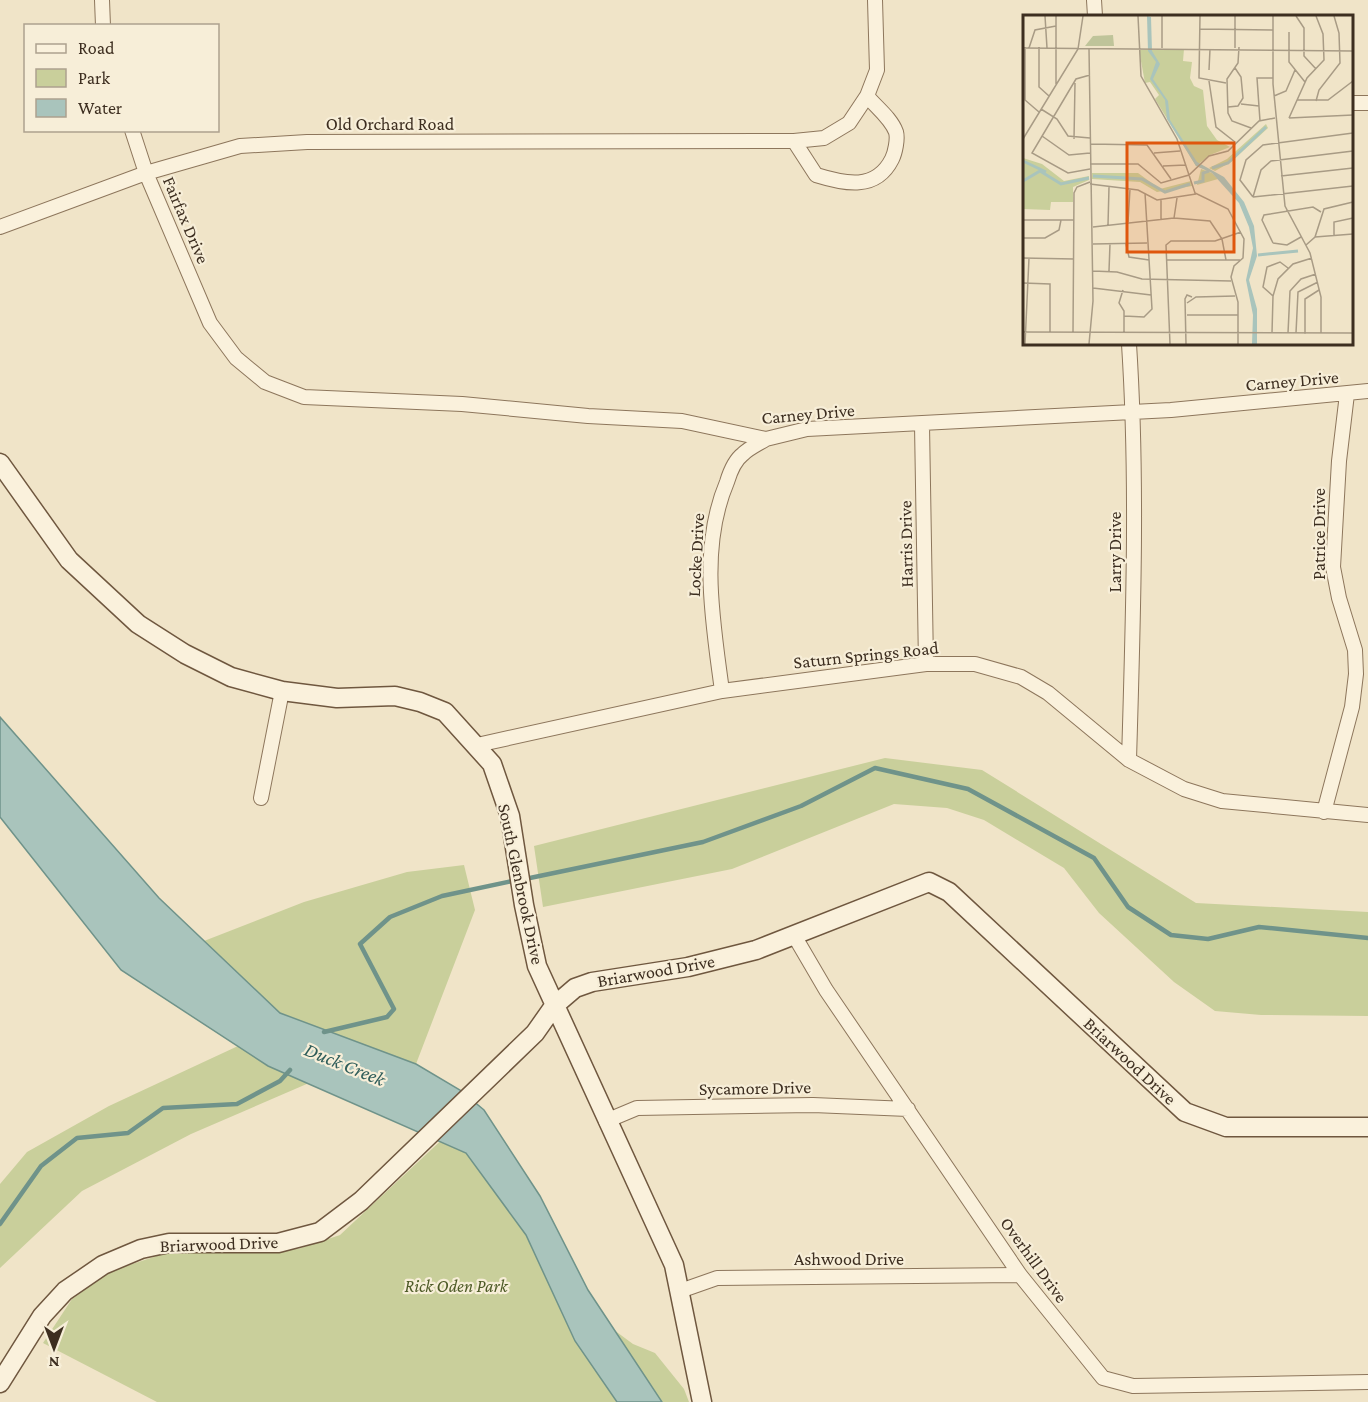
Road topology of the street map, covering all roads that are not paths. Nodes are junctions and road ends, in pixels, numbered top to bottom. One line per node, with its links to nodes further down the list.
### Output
1 (102, 0): 5 (street)
2 (875, 0): 6 (street, Old Orchard Road)
3 (1094, 0): 4 (street)
4 (1095, 15)
5 (103, 24)
6 (867, 96): 10 (street, Old Orchard Road); 10 (street)
7 (1353, 103): 8 (street)
8 (1368, 104)
9 (133, 132): 11 (street, Fairfax Drive)
10 (794, 141): 11 (street, Old Orchard Road)
11 (146, 173): 12 (street, Old Orchard Road); 13 (street, Fairfax Drive)
12 (0, 227)
13 (210, 323): 19 (street, Carney Drive)
14 (1129, 345): 17 (street, Larry Drive)
15 (1368, 391): 16 (street, Carney Drive)
16 (1347, 394): 17 (street, Carney Drive); 27 (street, Patrice Drive)
17 (1133, 412): 18 (street, Carney Drive); 25 (street, Larry Drive)
18 (922, 425): 19 (street, Carney Drive); 21 (street, Harris Drive)
19 (766, 439): 23 (street, Locke Drive)
20 (0, 463): 22 (street, South Glenbrook Drive)
21 (926, 664): 23 (street, Saturn Springs Road); 25 (street, Saturn Springs Road)
22 (282, 691): 24 (street, South Glenbrook Drive); 26 (street)
23 (722, 691): 24 (street, Saturn Springs Road)
24 (477, 745): 30 (street, South Glenbrook Drive)
25 (1128, 760): 27 (street, Saturn Springs Road)
26 (261, 798)
27 (1324, 812): 28 (street, Saturn Springs Road)
28 (1368, 815)
29 (795, 937): 30 (street, Briarwood Drive); 31 (street, Overhill Drive); 33 (street, Briarwood Drive)
30 (554, 1006): 32 (street, South Glenbrook Drive); 37 (street, Briarwood Drive)
31 (908, 1109): 32 (street, Sycamore Drive); 34 (street, Overhill Drive)
32 (606, 1121): 35 (street, South Glenbrook Drive)
33 (1368, 1127)
34 (1020, 1275): 35 (street, Ashwood Drive); 36 (street, Overhill Drive)
35 (680, 1291): 38 (street, South Glenbrook Drive)
36 (1368, 1382)
37 (0, 1383)
38 (702, 1402)

